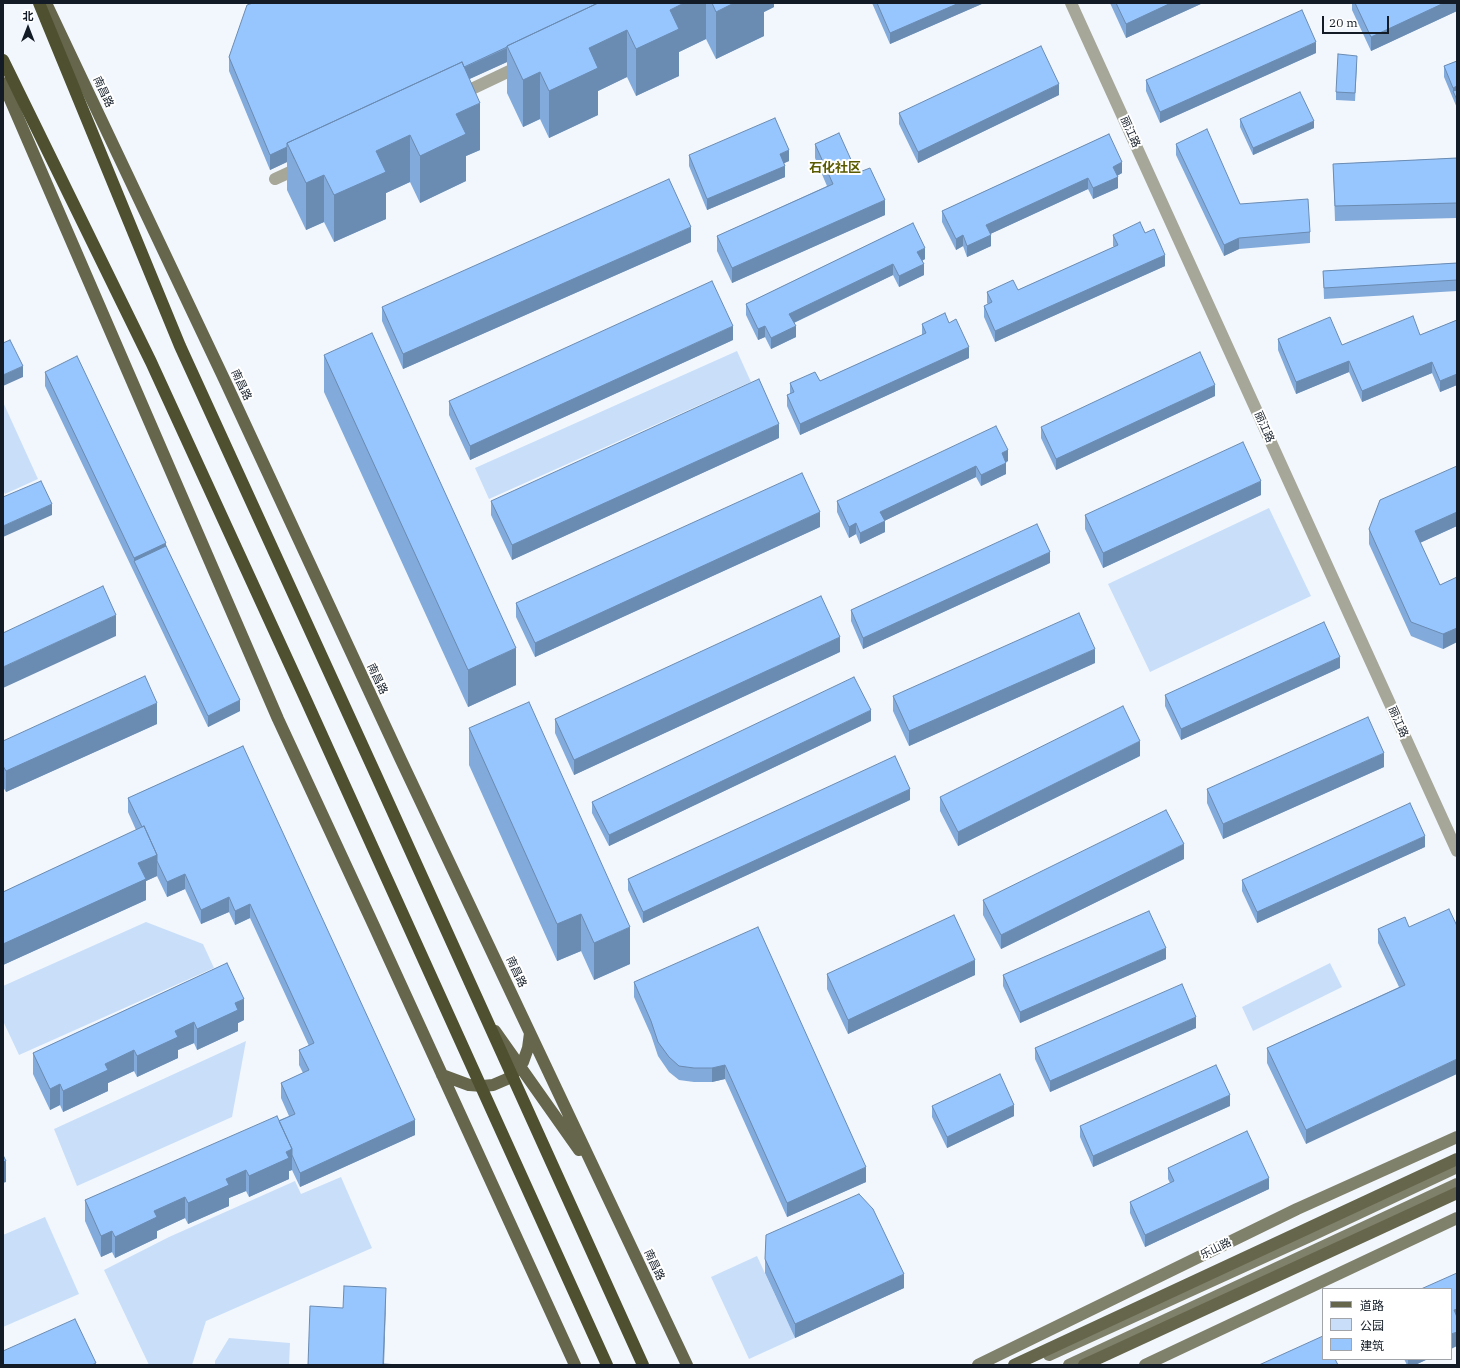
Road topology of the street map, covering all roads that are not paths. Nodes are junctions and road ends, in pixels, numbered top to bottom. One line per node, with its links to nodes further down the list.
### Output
1 (39, 3): 11 (highway)
2 (46, 3): 12 (main road, 南昌路)
3 (1072, 3): 10 (street, 丽江路)
4 (3, 60): 21 (highway)
5 (528, 63): 7 (street)
6 (3, 83): 13 (main road)
7 (448, 99)
8 (311, 163): 9 (street)
9 (275, 179)
10 (1457, 851)
11 (487, 1019): 22 (highway); 23 (main road)
12 (530, 1033): 13 (main road); 23 (main road, 南昌路)
13 (442, 1075): 20 (main road)
14 (1457, 1137): 24 (main road, 乐山路)
15 (1457, 1159): 25 (main road)
16 (1457, 1168): 26 (main road)
17 (1457, 1184): 27 (main road)
18 (1457, 1193): 28 (main road)
19 (1457, 1218): 29 (main road)
20 (574, 1364)
21 (606, 1365)
22 (643, 1365)
23 (686, 1365)
24 (978, 1365)
25 (1014, 1365)
26 (1027, 1365)
27 (1069, 1365)
28 (1084, 1365)
29 (1144, 1365)

